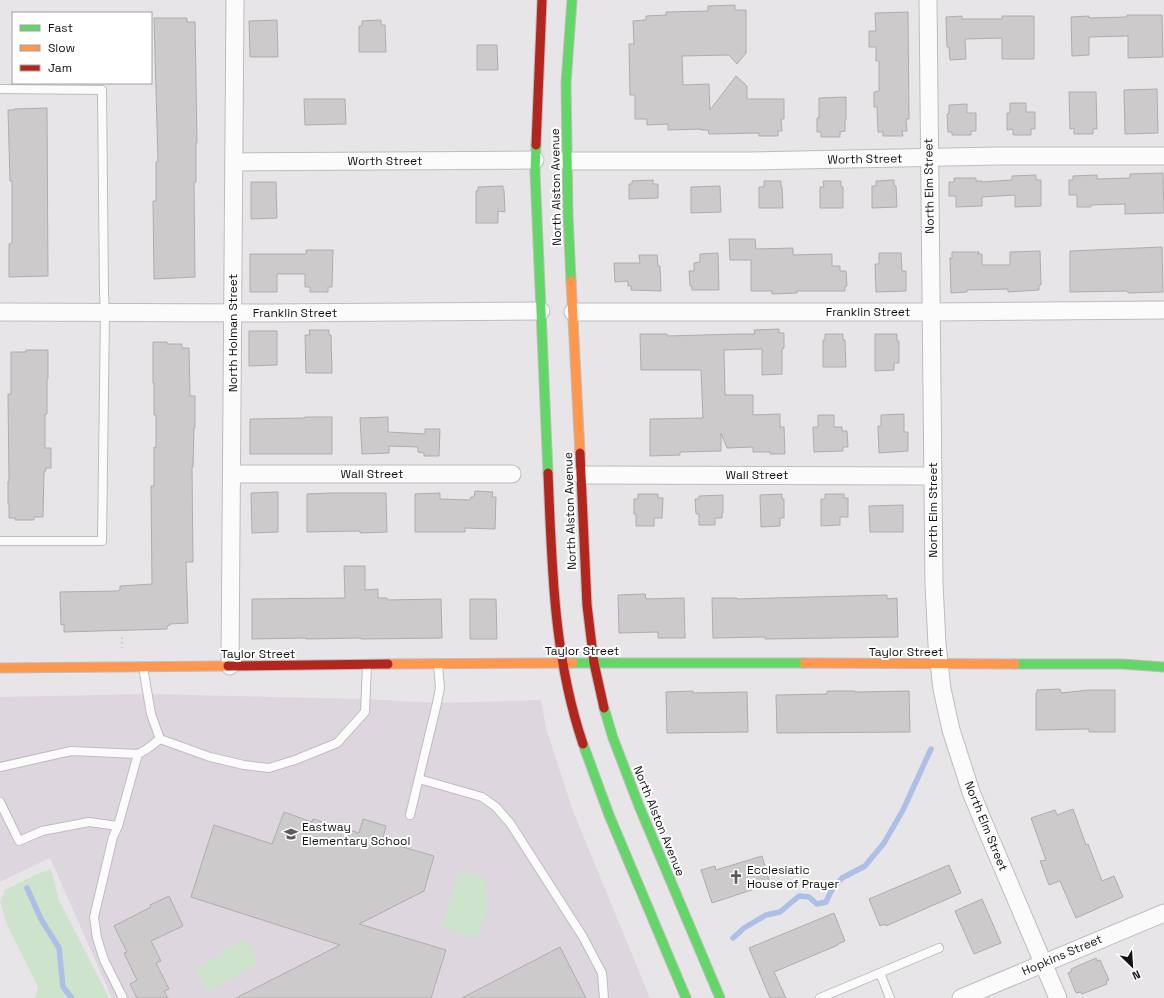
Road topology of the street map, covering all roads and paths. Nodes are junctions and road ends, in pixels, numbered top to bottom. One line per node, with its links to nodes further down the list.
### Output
1 (235, 0): 10 (street, North Holman Street)
2 (542, 0): 8 (main road, North Alston Avenue)
3 (572, 0): 9 (main road, North Alston Avenue)
4 (928, 0): 7 (street, North Elm Street)
5 (0, 89): 14 (lane)
6 (1164, 156): 7 (street, Worth Street)
7 (929, 158): 9 (street, Worth Street); 16 (street, North Elm Street)
8 (535, 160): 10 (street, Worth Street); 12 (main road, North Alston Avenue)
9 (566, 161): 15 (main road, North Alston Avenue)
10 (234, 162): 17 (street, North Holman Street)
11 (1164, 310): 16 (street, Franklin Street)
12 (541, 311): 17 (street, Franklin Street); 25 (main road, North Alston Avenue)
13 (0, 312): 14 (street, Franklin Street)
14 (105, 312): 17 (street, Franklin Street); 22 (lane)
15 (573, 312): 16 (street, Franklin Street); 20 (main road, North Alston Avenue)
16 (931, 312): 21 (street, North Elm Street)
17 (232, 313): 18 (street, North Holman Street)
18 (232, 474): 19 (street, Wall Street); 28 (street, North Holman Street)
19 (512, 474)
20 (581, 475): 21 (street, Wall Street); 23 (main road, North Alston Avenue)
21 (933, 476): 26 (street, North Elm Street)
22 (0, 541)
23 (594, 663): 25 (main road, Taylor Street); 26 (main road, Taylor Street); 46 (main road, North Alston Avenue)
24 (438, 664): 25 (main road, Taylor Street); 27 (main road, Taylor Street); 35 (lane)
25 (562, 664): 45 (main road, North Alston Avenue)
26 (939, 664): 30 (main road, Taylor Street); 41 (street, North Elm Street)
27 (367, 665): 28 (main road, Taylor Street); 32 (lane)
28 (230, 666): 29 (main road, Taylor Street)
29 (143, 667): 31 (main road, Taylor Street); 32 (lane)
30 (1164, 667)
31 (0, 668)
32 (160, 739): 33 (lane)
33 (138, 754): 34 (lane); 38 (lane)
34 (0, 767)
35 (419, 779): 37 (lane); 44 (lane)
36 (0, 802): 38 (lane)
37 (410, 815)
38 (118, 826): 43 (lane)
39 (1164, 913): 41 (street, Hopkins Street)
40 (939, 948): 42 (lane)
41 (1044, 963): 49 (street, Hopkins Street); 50 (street, North Elm Street)
42 (880, 973): 47 (lane); 48 (lane)
43 (123, 998)
44 (604, 998)
45 (686, 998)
46 (720, 998)
47 (820, 998)
48 (890, 998)
49 (961, 998)
50 (1058, 998)

